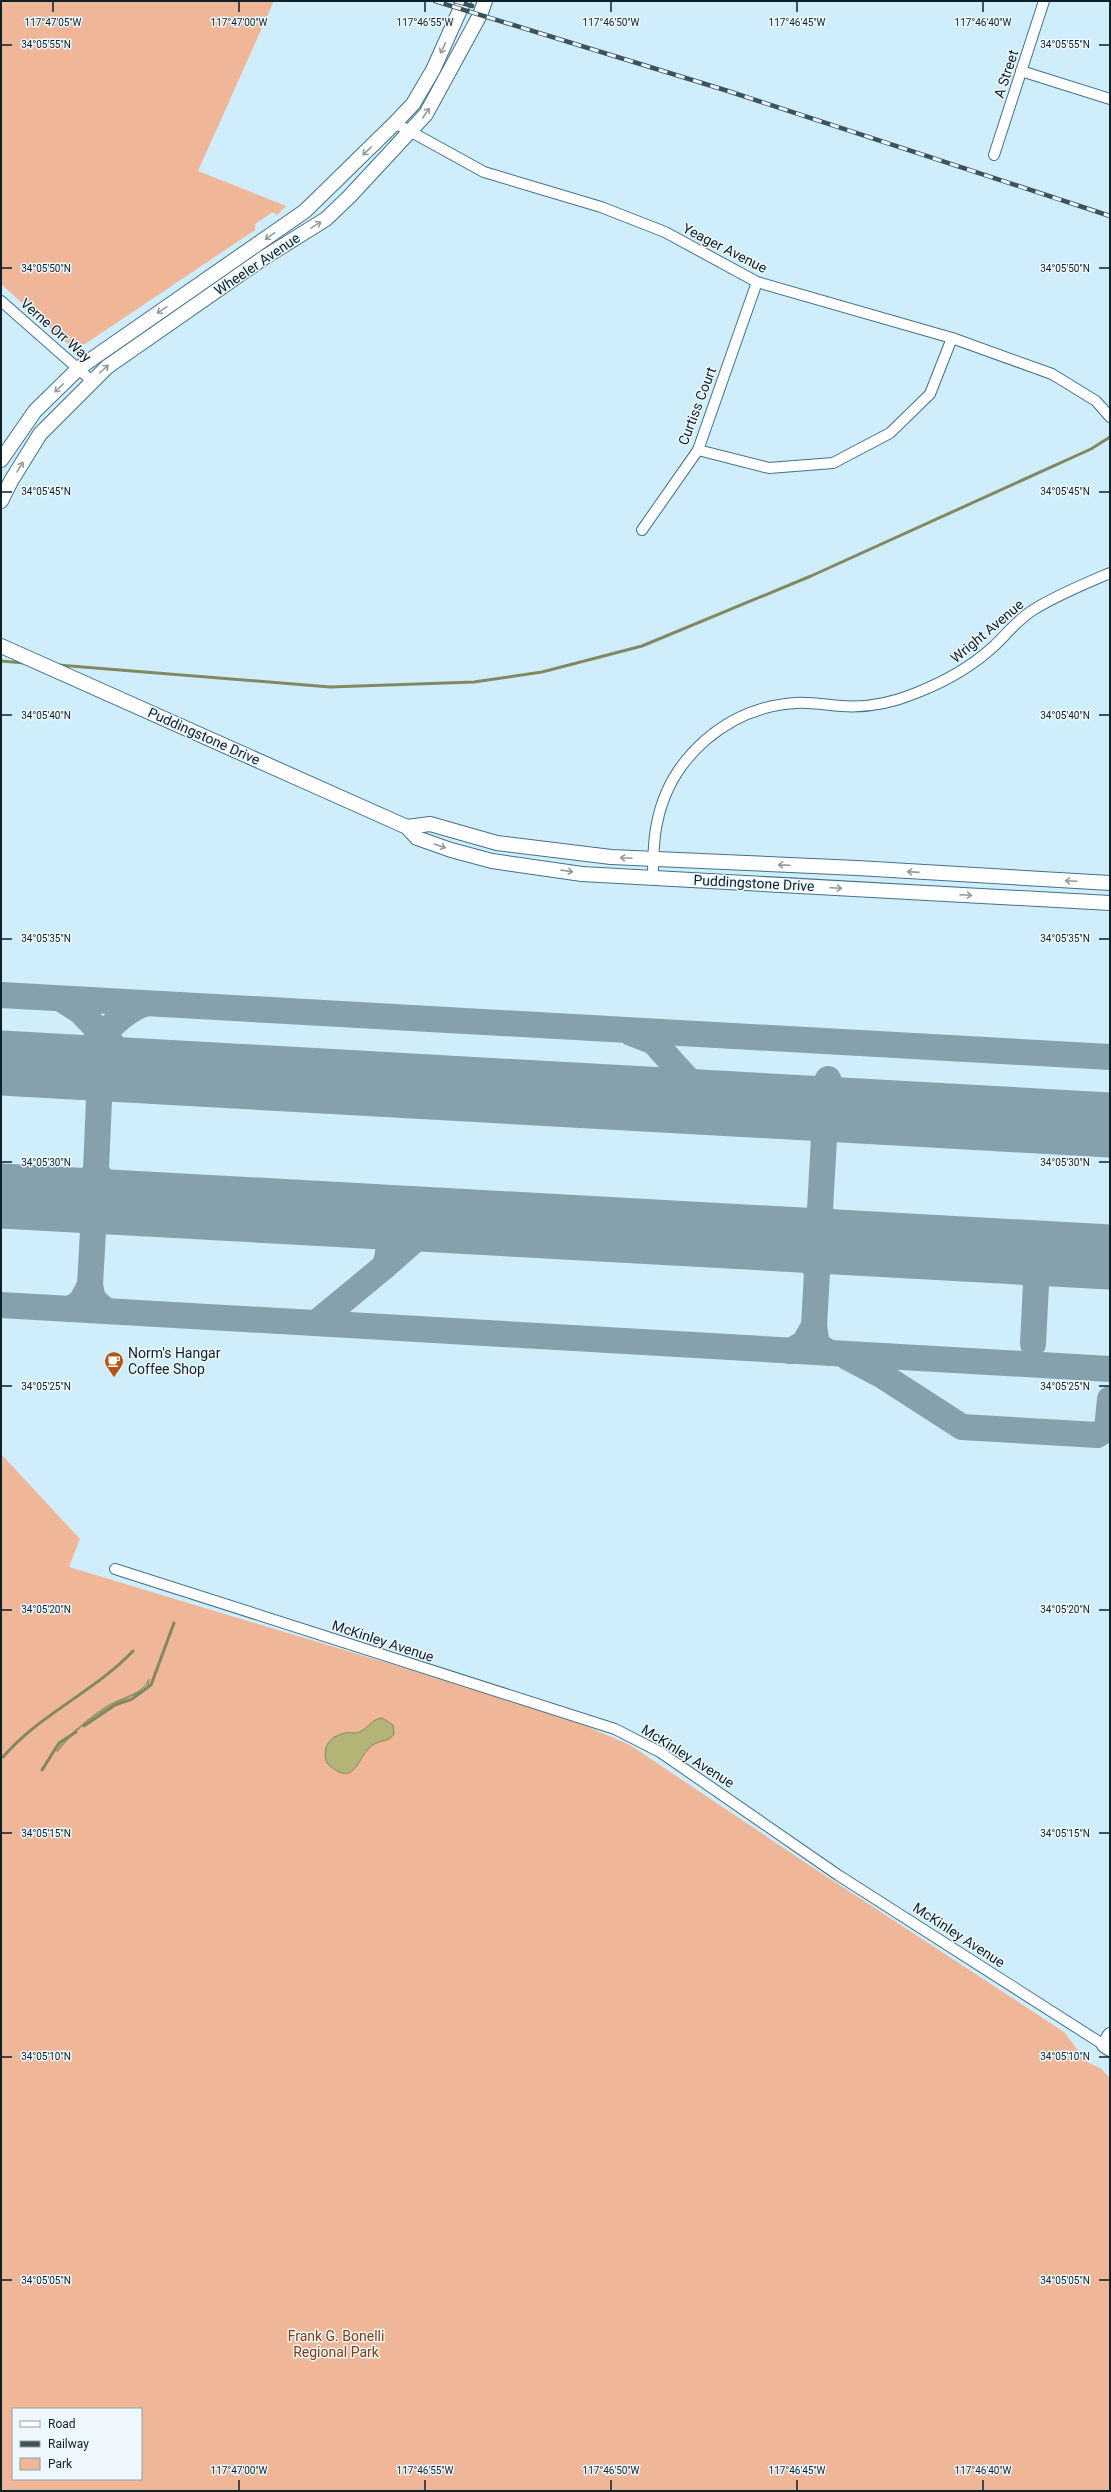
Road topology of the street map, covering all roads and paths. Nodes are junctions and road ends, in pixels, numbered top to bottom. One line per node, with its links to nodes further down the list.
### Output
1 (464, 1): 6 (street, Wheeler Avenue, one-way to 6)
2 (485, 1): 7 (street, Wheeler Avenue, one-way to 2)
3 (1044, 1): 4 (street, A Street)
4 (1021, 71): 5 (street); 8 (street, A Street)
5 (1110, 99)
6 (395, 123): 7 (street, Yeager Avenue); 12 (street, Wheeler Avenue, one-way to 12)
7 (411, 132): 9 (street, Yeager Avenue); 13 (street, Wheeler Avenue, one-way to 7)
8 (994, 155)
9 (757, 282): 11 (street, Yeager Avenue); 15 (street, Curtiss Court)
10 (1, 301): 12 (street, Verne Orr Way)
11 (952, 338): 14 (street, Yeager Avenue); 15 (street)
12 (79, 368): 13 (street, Verne Orr Way); 16 (street, Wheeler Avenue, one-way to 16)
13 (92, 381): 17 (street, Wheeler Avenue, one-way to 13)
14 (1110, 416)
15 (698, 450): 18 (street, Curtiss Court)
16 (1, 460)
17 (1, 501)
18 (642, 530)
19 (1110, 573): 22 (street, Wright Avenue)
20 (1, 646): 21 (street, Puddingstone Drive)
21 (407, 827): 22 (street, Puddingstone Drive, one-way to 21); 23 (street, Puddingstone Drive, one-way to 23)
22 (654, 859): 23 (street, Wright Avenue); 24 (street, Puddingstone Drive, one-way to 22)
23 (653, 878): 25 (street, Puddingstone Drive, one-way to 25)
24 (1110, 883)
25 (1110, 903)
26 (115, 1569): 27 (street, McKinley Avenue)
27 (1108, 2043)

